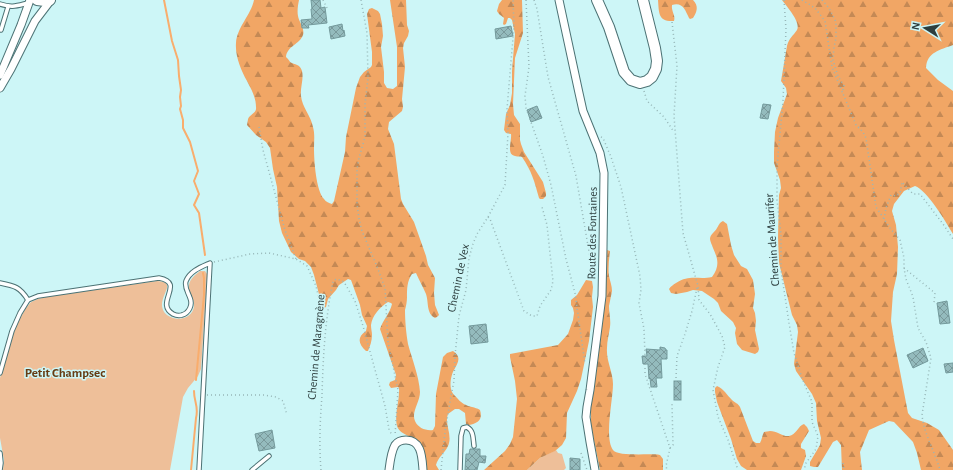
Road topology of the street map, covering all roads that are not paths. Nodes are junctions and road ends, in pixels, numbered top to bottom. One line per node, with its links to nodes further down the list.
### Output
1 (51, 0): 5 (main road); 10 (street)
2 (559, 0): 23 (street, Route des Fontaines)
3 (597, 0): 4 (main road)
4 (643, 0)
5 (32, 1): 7 (lane); 9 (street)
6 (0, 4): 7 (lane)
7 (8, 7): 8 (lane)
8 (2, 30)
9 (0, 75)
10 (0, 88)
11 (0, 283): 12 (lane)
12 (28, 300): 13 (lane); 18 (lane)
13 (0, 373)
14 (474, 446): 22 (lane)
15 (0, 453): 17 (lane)
16 (269, 456): 19 (lane)
17 (0, 470)
18 (199, 470)
19 (252, 470)
20 (389, 470): 21 (street)
21 (423, 470)
22 (460, 470)
23 (595, 470)

